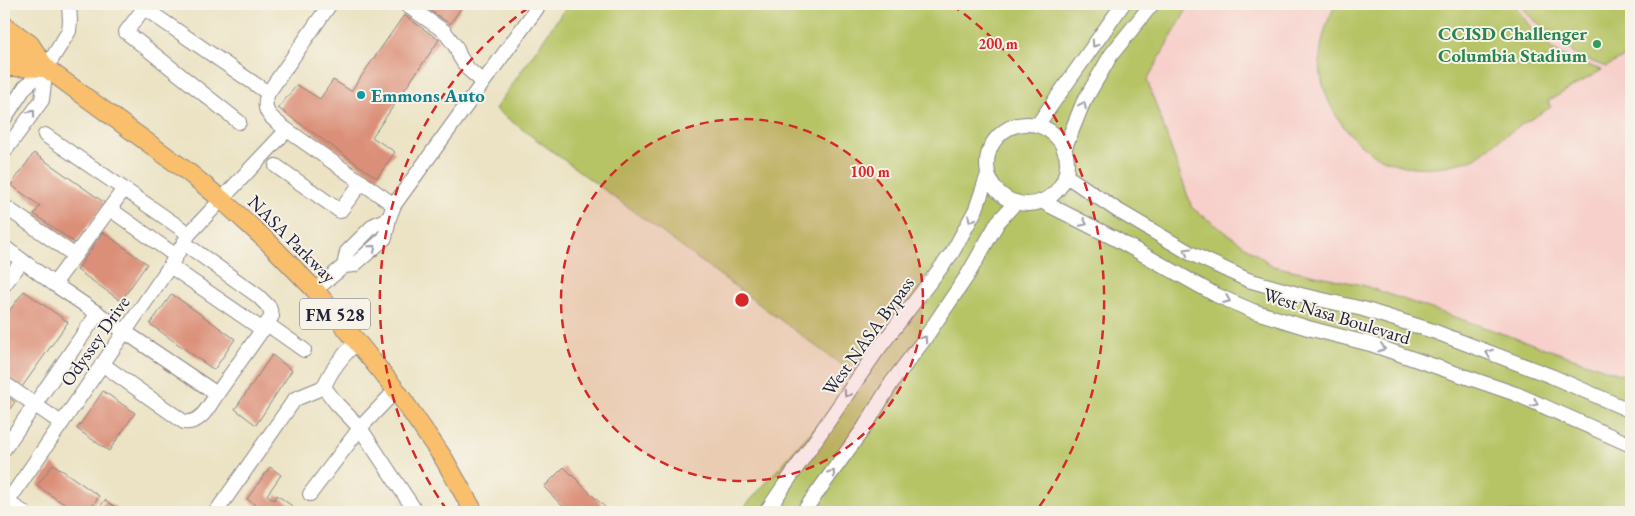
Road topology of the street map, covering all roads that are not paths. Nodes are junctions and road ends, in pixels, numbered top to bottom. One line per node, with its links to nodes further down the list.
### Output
1 (69, 4): 11 (street)
2 (330, 4): 13 (street)
3 (405, 4): 12 (street)
4 (540, 4): 12 (street)
5 (1123, 4): 16 (street, one-way to 16)
6 (1152, 4): 19 (street, one-way to 6)
7 (146, 6): 13 (street); 15 (street)
8 (4, 25): 11 (main road, NASA Parkway / FM 528)
9 (4, 42): 11 (main road, NASA Parkway / FM 528)
10 (4, 62): 11 (main road)
11 (46, 68): 14 (street); 20 (street, one-way to 11); 26 (main road, NASA Parkway / FM 528)
12 (483, 82): 29 (street)
13 (268, 94): 17 (street)
14 (4, 119)
15 (239, 122)
16 (1038, 124): 19 (street); 22 (street, West NASA Bypass)
17 (287, 130): 24 (street); 26 (street, Odyssey Drive)
18 (44, 135): 25 (street)
19 (1064, 150): 23 (street)
20 (4, 152)
21 (276, 166): 24 (street)
22 (988, 174): 28 (street); 62 (street, West NASA Bypass, one-way to 62)
23 (1065, 175): 27 (street); 51 (street, West Nasa Boulevard, one-way to 23)
24 (362, 182): 29 (street)
25 (124, 190): 31 (street); 32 (street)
26 (221, 199): 32 (street, Odyssey Drive); 39 (main road, NASA Parkway / FM 528)
27 (1041, 201): 28 (street); 54 (street, West Nasa Boulevard, one-way to 54)
28 (1016, 202): 63 (street, one-way to 28)
29 (394, 205): 39 (street)
30 (4, 206): 34 (street)
31 (110, 209): 34 (street); 36 (street)
32 (186, 239): 36 (street, Odyssey Drive); 41 (street)
33 (4, 247): 35 (street)
34 (74, 255): 37 (street)
35 (22, 261): 37 (street); 38 (street)
36 (173, 261): 41 (street); 42 (street, Odyssey Drive)
37 (54, 284): 40 (street)
38 (4, 285)
39 (315, 290): 43 (main road, NASA Parkway / FM 528)
40 (98, 313): 42 (street); 50 (street)
41 (265, 327): 44 (street); 49 (street)
42 (124, 331): 45 (street, Odyssey Drive); 49 (street)
43 (358, 341): 47 (street); 48 (main road, NASA Parkway / FM 528)
44 (304, 350)
45 (102, 364): 49 (street); 52 (street, Odyssey Drive)
46 (4, 383): 50 (street)
47 (324, 387): 53 (street); 60 (street)
48 (396, 390): 53 (street); 58 (main road, NASA Parkway / FM 528)
49 (217, 394)
50 (35, 405): 52 (street); 55 (street)
51 (1631, 411)
52 (61, 423): 57 (street, Odyssey Drive)
53 (360, 428): 56 (street); 61 (street)
54 (1631, 445)
55 (4, 449)
56 (310, 494)
57 (6, 504): 59 (street)
58 (471, 511)
59 (23, 512)
60 (216, 512)
61 (416, 512)
62 (766, 512)
63 (803, 512)

